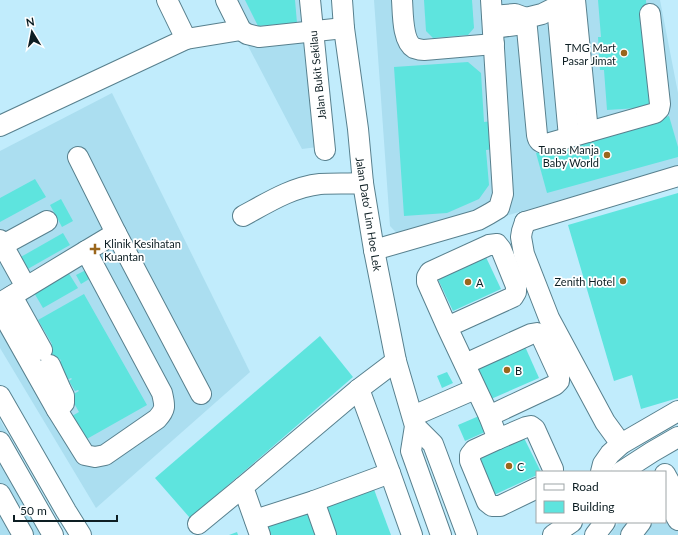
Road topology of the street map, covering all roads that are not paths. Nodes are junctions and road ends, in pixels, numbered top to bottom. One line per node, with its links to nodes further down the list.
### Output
1 (167, 0): 13 (street)
2 (226, 0): 11 (street)
3 (310, 0): 12 (street, Jalan Bukit Sekilau)
4 (342, 0): 10 (street, Jalan Dato' Lim Hoe Lek)
5 (402, 0): 9 (street)
6 (567, 2): 8 (street); 15 (street); 16 (street)
7 (650, 14): 15 (street)
8 (519, 19): 9 (street); 16 (street)
9 (493, 22): 21 (street)
10 (344, 28): 12 (street); 20 (street, Jalan Dato' Lim Hoe Lek)
11 (241, 30): 12 (street); 13 (street)
12 (312, 31): 17 (street, Jalan Bukit Sekilau)
13 (186, 39): 14 (street)
14 (0, 126)
15 (588, 132): 16 (street)
16 (569, 137)
17 (325, 150)
18 (78, 157): 25 (street)
19 (678, 176): 24 (street)
20 (363, 183): 22 (street); 28 (street, Jalan Dato' Lim Hoe Lek)
21 (499, 208): 24 (street); 28 (street)
22 (243, 216)
23 (46, 220): 26 (street)
24 (525, 222): 45 (street)
25 (116, 233): 27 (street); 36 (street)
26 (1, 243): 29 (street)
27 (86, 250): 29 (street); 38 (street)
28 (374, 250): 32 (street, Jalan Dato' Lim Hoe Lek)
29 (10, 299): 31 (street); 38 (street)
30 (447, 328): 30 (street); 33 (street)
31 (5, 330): 38 (street)
32 (396, 362): 34 (street); 41 (street, Jalan Dato' Lim Hoe Lek)
33 (465, 364): 35 (street); 40 (street)
34 (359, 389): 51 (street); 52 (street)
35 (476, 389): 40 (street); 41 (street)
36 (201, 394)
37 (0, 396): 58 (street)
38 (56, 410)
39 (678, 411): 45 (street)
40 (489, 416): 43 (street)
41 (414, 421): 57 (street, Jalan Dato' Lim Hoe Lek); 71 (street, Jalan Dato' Lim Hoe Lek)
42 (678, 437): 46 (street)
43 (498, 439): 48 (street); 53 (street)
44 (0, 442): 66 (street)
45 (620, 444): 49 (street)
46 (652, 452): 47 (street); 50 (street)
47 (666, 470): 55 (street)
48 (553, 471)
49 (600, 471)
50 (623, 471)
51 (390, 473): 56 (street); 70 (street)
52 (243, 487): 64 (street); 65 (street)
53 (536, 488)
54 (0, 494): 67 (street)
55 (673, 498): 59 (street)
56 (314, 501): 65 (street); 69 (street)
57 (457, 510): 72 (street, Jalan Dato' Lim Hoe Lek); 73 (street)
58 (66, 511): 66 (street); 68 (street)
59 (678, 520)
60 (571, 523): 74 (street)
61 (575, 523): 75 (street)
62 (604, 523): 76 (street)
63 (640, 523): 77 (street)
64 (198, 524)
65 (257, 528)
66 (49, 529): 67 (street)
67 (24, 535)
68 (81, 535)
69 (326, 535)
70 (412, 535)
71 (441, 535)
72 (467, 535)
73 (474, 535)
74 (553, 535)
75 (565, 535)
76 (594, 535)
77 (631, 535)

